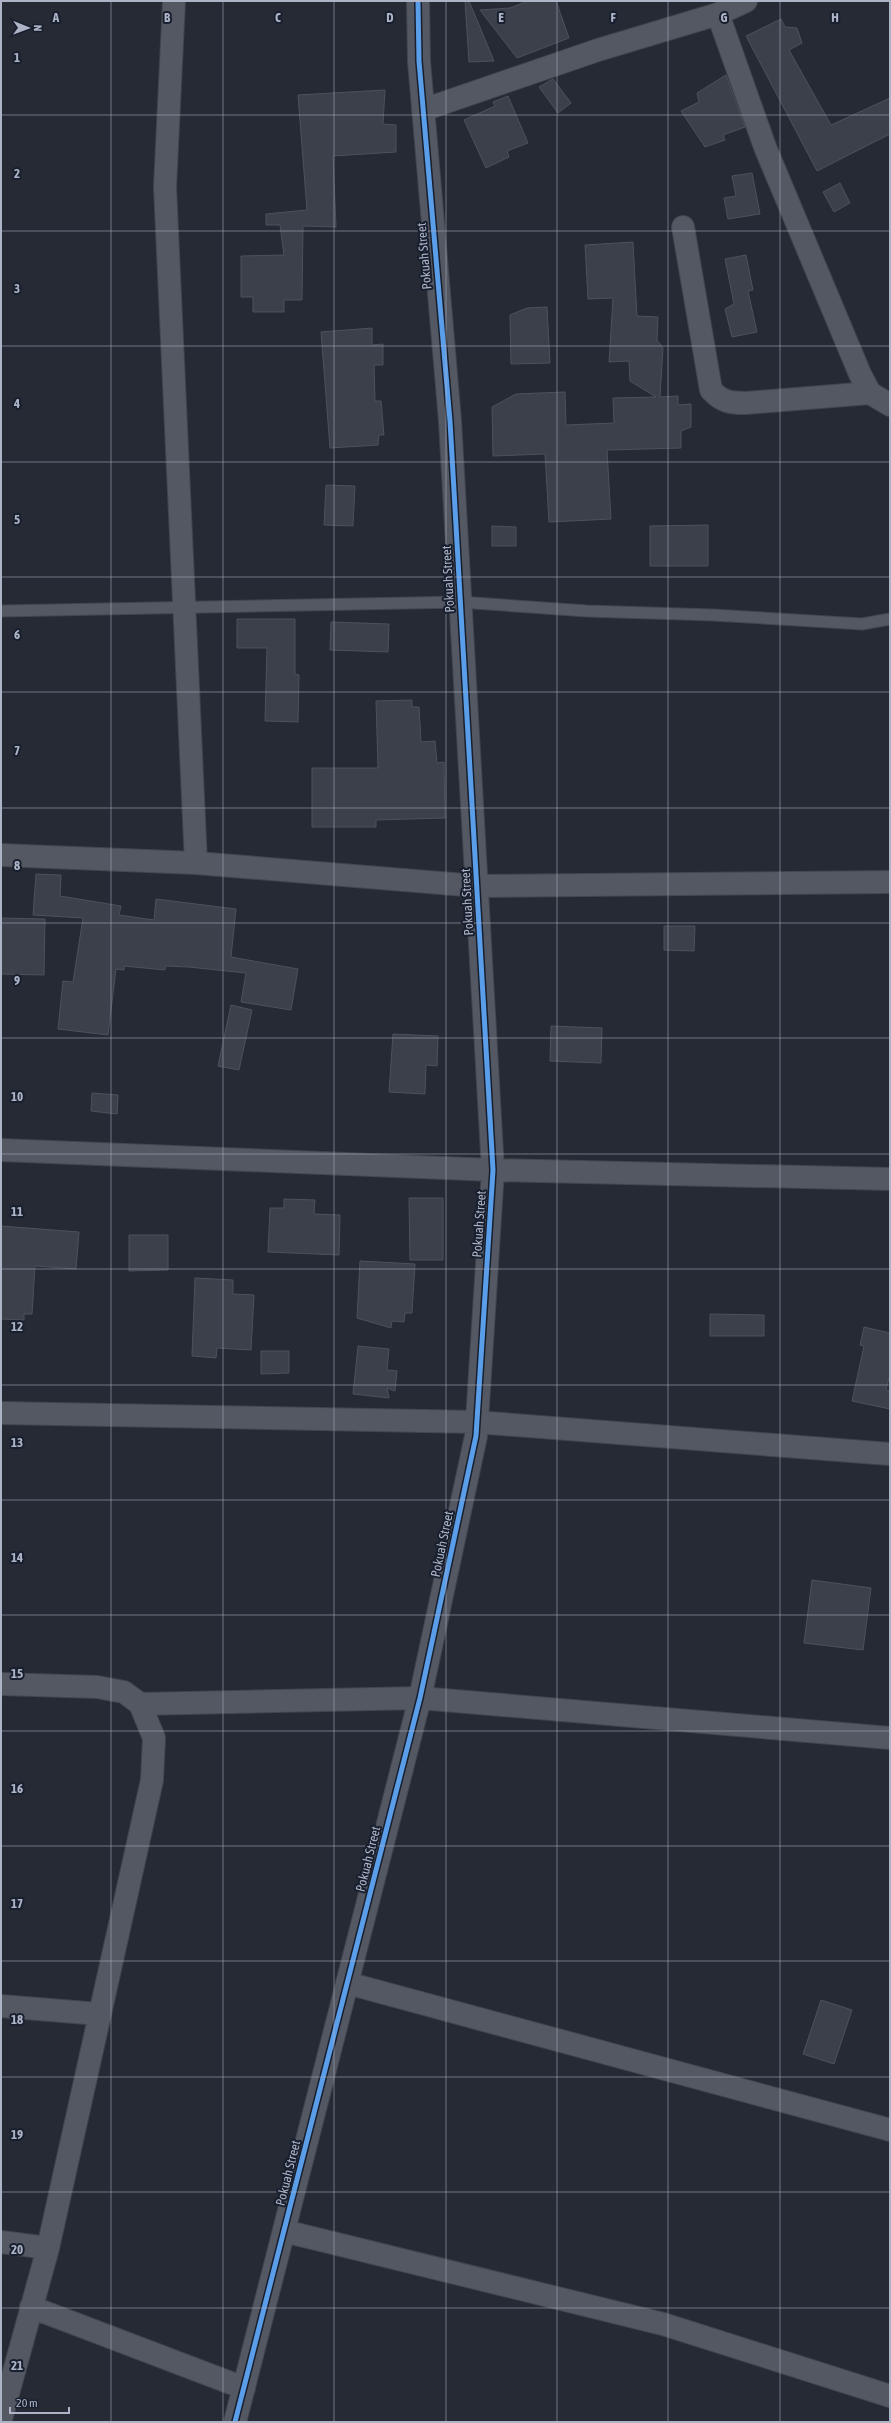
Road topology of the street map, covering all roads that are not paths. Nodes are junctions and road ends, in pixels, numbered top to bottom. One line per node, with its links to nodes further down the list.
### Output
1 (174, 1): 10 (street)
2 (418, 1): 5 (street, Pokuah Street)
3 (746, 1): 4 (street)
4 (718, 14): 5 (street); 7 (street)
5 (423, 110): 9 (street, Pokuah Street)
6 (683, 227): 7 (street)
7 (870, 393): 8 (street)
8 (890, 405)
9 (460, 602): 10 (lane); 12 (lane); 16 (street, Pokuah Street)
10 (184, 607): 11 (lane); 14 (street)
11 (1, 611)
12 (890, 619)
13 (1, 855): 14 (street)
14 (196, 863): 16 (street)
15 (890, 882): 16 (street)
16 (477, 886): 18 (street, Pokuah Street)
17 (1, 1150): 18 (street)
18 (493, 1170): 19 (street); 21 (street, Pokuah Street)
19 (890, 1179)
20 (1, 1413): 21 (street)
21 (476, 1422): 22 (street); 24 (street, Pokuah Street)
22 (890, 1454)
23 (1, 1684): 25 (street)
24 (420, 1698): 25 (street); 26 (street); 27 (street, Pokuah Street)
25 (140, 1704): 29 (street)
26 (890, 1738)
27 (347, 1983): 30 (street); 31 (street, Pokuah Street)
28 (1, 2006): 29 (street)
29 (99, 2014): 33 (street)
30 (890, 2130)
31 (284, 2231): 35 (street, Pokuah Street); 36 (street)
32 (1, 2242): 33 (street)
33 (48, 2248): 34 (street)
34 (31, 2307): 35 (street); 37 (street)
35 (244, 2388): 38 (street, Pokuah Street)
36 (890, 2396)
37 (1, 2419)
38 (235, 2422)

